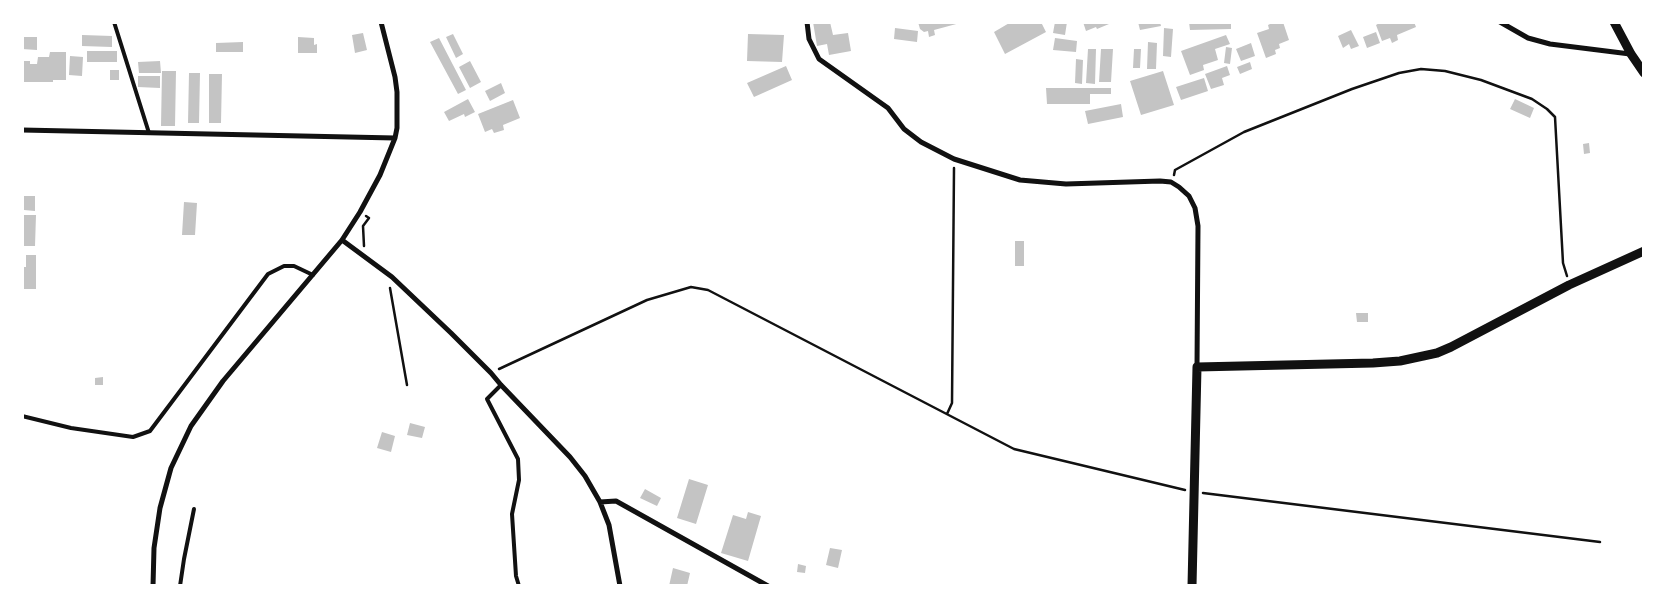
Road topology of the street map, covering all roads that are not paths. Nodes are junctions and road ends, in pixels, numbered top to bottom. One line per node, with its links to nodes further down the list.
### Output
1 (114, 22): 9 (lane)
2 (381, 22): 10 (street)
3 (807, 22): 14 (street)
4 (1500, 22): 6 (street)
5 (1614, 22): 6 (street)
6 (1631, 54): 7 (street)
7 (1644, 73)
8 (22, 130): 9 (street)
9 (150, 133): 10 (street)
10 (395, 138): 11 (street)
11 (342, 240): 13 (street); 15 (street)
12 (1644, 251): 14 (street)
13 (313, 275): 16 (lane); 19 (street)
14 (1198, 367): 24 (street)
15 (501, 385): 17 (street); 21 (lane)
16 (22, 416)
17 (600, 502): 22 (street); 23 (street)
18 (194, 509): 20 (lane)
19 (153, 586)
20 (180, 586)
21 (519, 586)
22 (620, 586)
23 (768, 586)
24 (1192, 586)

